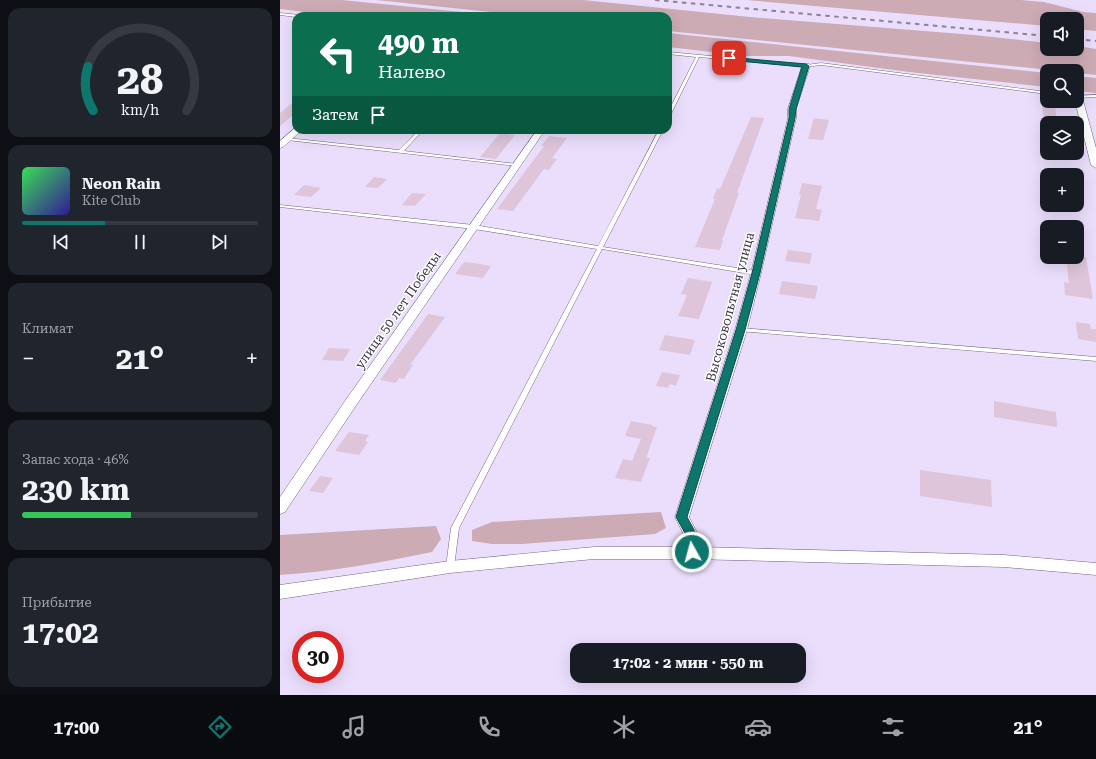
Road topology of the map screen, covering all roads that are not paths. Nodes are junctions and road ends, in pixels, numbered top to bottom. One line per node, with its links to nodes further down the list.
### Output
1 (280, 14): 2 (lane)
2 (292, 15)
3 (672, 53): 4 (lane)
4 (698, 56): 5 (lane); 9 (lane)
5 (806, 66): 6 (lane); 22 (street, Высоковольтная улица)
6 (1040, 92)
7 (1096, 96): 8 (lane)
8 (1084, 97)
9 (672, 108)
10 (1080, 108): 17 (street)
11 (293, 134): 15 (street)
12 (417, 134): 16 (lane)
13 (538, 134): 18 (street, улица 50 лет Победы)
14 (659, 134): 21 (lane)
15 (283, 142): 16 (lane)
16 (400, 152): 18 (lane)
17 (1096, 165)
18 (517, 166): 20 (street, улица 50 лет Победы)
19 (280, 206): 20 (lane)
20 (474, 227): 21 (lane); 25 (street, улица 50 лет Победы)
21 (600, 247): 22 (lane); 27 (lane)
22 (756, 273): 23 (street, Высоковольтная улица)
23 (741, 330): 24 (lane); 26 (street, Высоковольтная улица)
24 (1096, 359)
25 (280, 508)
26 (692, 552): 27 (street); 28 (street)
27 (450, 567): 29 (street)
28 (1096, 569)
29 (280, 592)

